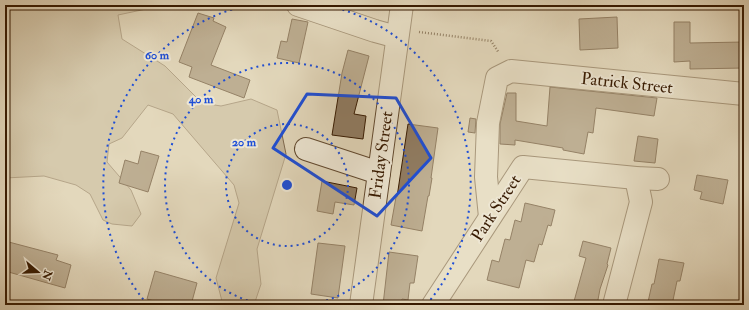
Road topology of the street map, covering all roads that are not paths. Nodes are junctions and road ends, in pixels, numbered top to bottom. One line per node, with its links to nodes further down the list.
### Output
1 (298, 5): 3 (street)
2 (402, 5): 3 (street, Friday Street)
3 (398, 33): 6 (street, Friday Street)
4 (744, 94): 9 (street, Patrick Street)
5 (306, 149): 6 (street)
6 (379, 173): 10 (street, Friday Street)
7 (636, 178): 8 (street, Park Street); 9 (street, Park Street); 12 (street)
8 (658, 179)
9 (490, 217): 11 (street, Park Street)
10 (361, 305)
11 (433, 305)
12 (614, 305)

